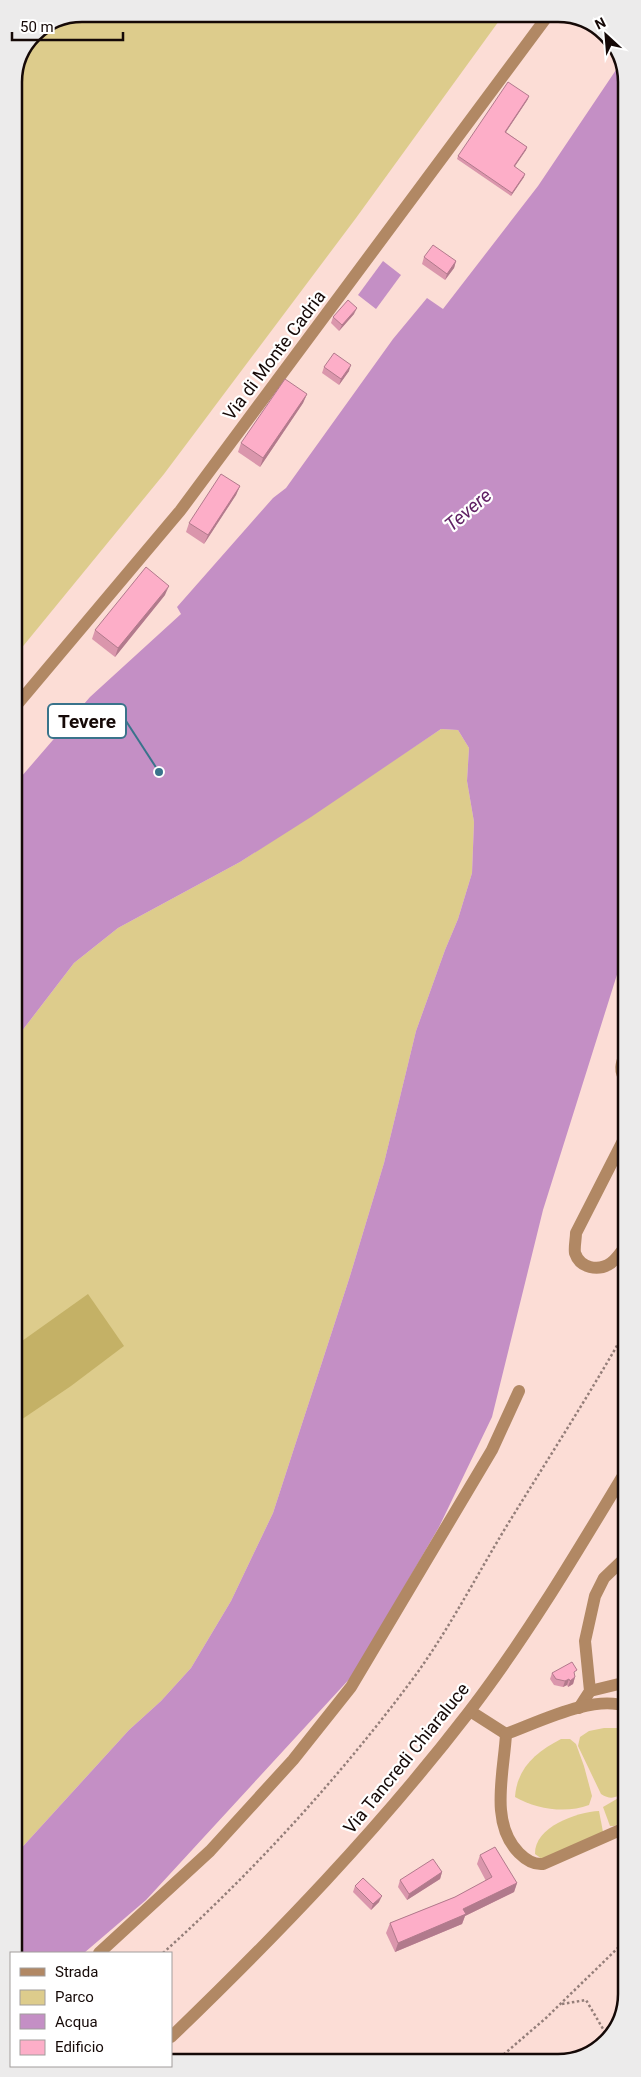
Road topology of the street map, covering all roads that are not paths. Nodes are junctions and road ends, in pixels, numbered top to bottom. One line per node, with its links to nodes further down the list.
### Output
1 (542, 23): 2 (street, Via di Monte Cadria)
2 (23, 698)
3 (618, 1151): 4 (street)
4 (618, 1254)
5 (519, 1391): 15 (street)
6 (618, 1484): 12 (street, Via Tancredi Chiaraluce)
7 (618, 1565): 9 (street)
8 (618, 1684): 9 (street)
9 (590, 1691): 11 (street)
10 (618, 1704): 11 (street)
11 (579, 1708): 13 (street)
12 (470, 1710): 13 (street); 16 (street, Via Tancredi Chiaraluce)
13 (506, 1734): 14 (street)
14 (618, 1831)
15 (100, 1952)
16 (172, 2036)

